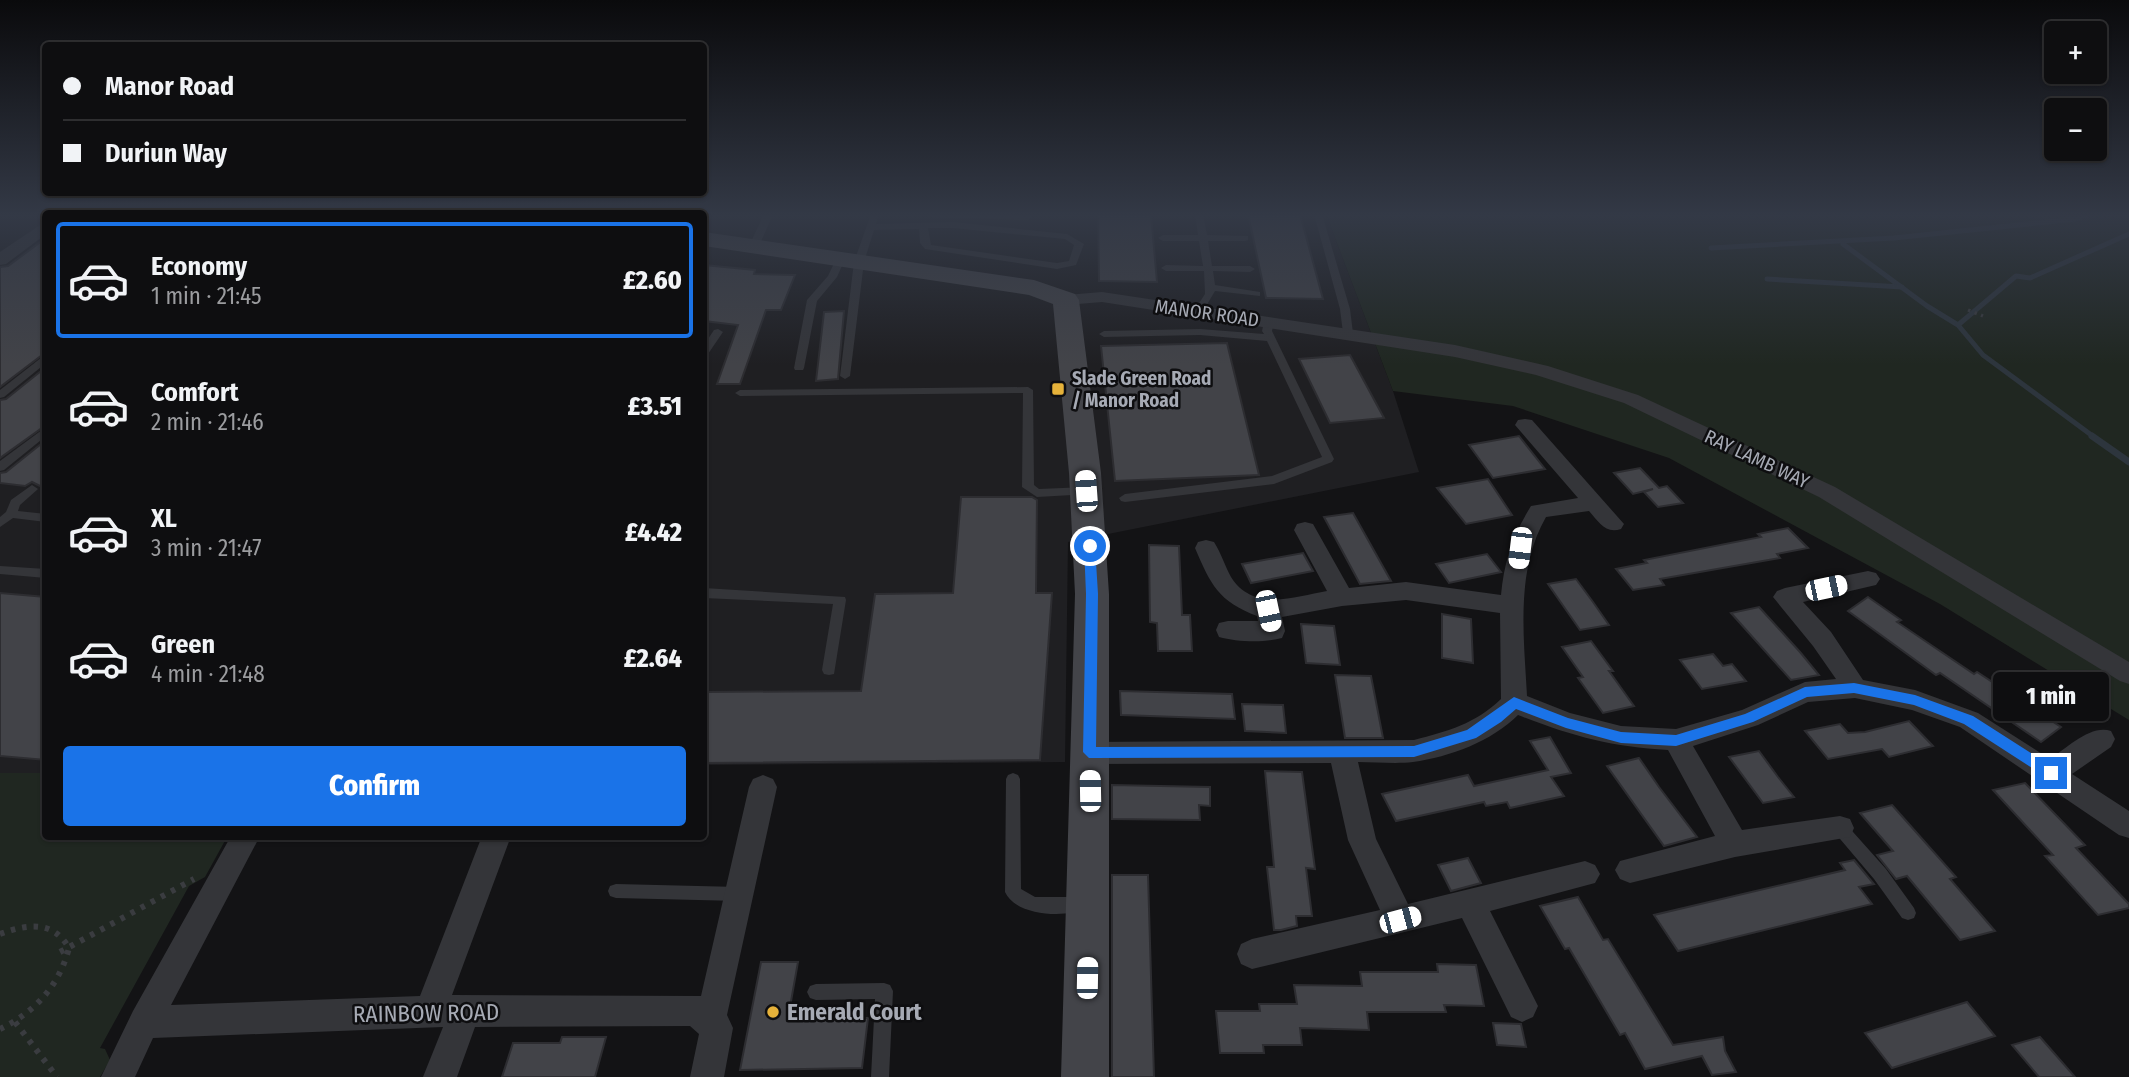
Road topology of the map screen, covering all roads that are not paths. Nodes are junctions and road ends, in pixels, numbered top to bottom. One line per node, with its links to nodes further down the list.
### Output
1 (846, 264): 20 (lane)
2 (850, 264): 21 (lane)
3 (872, 264): 12 (street, MANOR ROAD)
4 (1045, 264): 5 (lane)
5 (1066, 264)
6 (1332, 264): 16 (lane)
7 (1166, 265): 8 (lane)
8 (1207, 266): 9 (lane); 10 (lane)
9 (1250, 266)
10 (1211, 287): 11 (lane); 13 (lane)
11 (1257, 293)
12 (1066, 300): 13 (street, MANOR ROAD); 28 (street)
13 (1199, 311): 14 (street, MANOR ROAD)
14 (1270, 330): 16 (street, MANOR ROAD); 17 (lane); 29 (lane)
15 (718, 332): 18 (lane)
16 (1348, 333): 46 (street, RAY LAMB WAY)
17 (1104, 334)
18 (707, 348)
19 (42, 361): 23 (lane)
20 (799, 369)
21 (845, 376)
22 (740, 393): 28 (lane)
23 (0, 395)
24 (1525, 425): 30 (street)
25 (42, 433): 26 (lane)
26 (0, 467)
27 (32, 489): 31 (lane)
28 (1086, 491): 51 (street)
29 (1125, 498)
30 (1595, 503): 34 (street); 42 (street)
31 (11, 514): 32 (lane); 33 (lane)
32 (42, 518)
33 (0, 523)
34 (1613, 524)
35 (1305, 530): 41 (street)
36 (1206, 548): 43 (street)
37 (0, 570): 38 (lane)
38 (42, 574)
39 (1868, 579): 47 (street)
40 (707, 593): 45 (lane)
41 (1342, 597): 42 (street); 43 (street)
42 (1513, 606): 48 (street)
43 (1268, 611): 44 (street)
44 (1228, 630)
45 (829, 670)
46 (2129, 674)
47 (1854, 688): 50 (street); 53 (street)
48 (1514, 702): 50 (street); 52 (street)
49 (2102, 739): 53 (street)
50 (1676, 740): 59 (street)
51 (1089, 752): 52 (street); 66 (street)
52 (1342, 753): 68 (street)
53 (2051, 773): 56 (street)
54 (1013, 779): 66 (lane)
55 (763, 787): 64 (street)
56 (2129, 827)
57 (1840, 828): 59 (street); 67 (lane)
58 (495, 840): 72 (street)
59 (1735, 844): 61 (street)
60 (240, 846): 75 (street)
61 (1630, 870)
62 (1585, 874): 65 (street)
63 (616, 891): 64 (lane)
64 (739, 894): 74 (street)
65 (1469, 902): 68 (street); 71 (street)
66 (1089, 904): 80 (street)
67 (1908, 913)
68 (1400, 920): 69 (street)
69 (1252, 954)
70 (816, 992): 79 (lane)
71 (1522, 1006)
72 (430, 1011): 73 (street, RAINBOW ROAD); 75 (street, RAINBOW ROAD)
73 (465, 1011): 74 (street, RAINBOW ROAD); 77 (street)
74 (706, 1019): 78 (street)
75 (144, 1022): 76 (street)
76 (118, 1077)
77 (440, 1077)
78 (707, 1077)
79 (880, 1077)
80 (1085, 1077)

